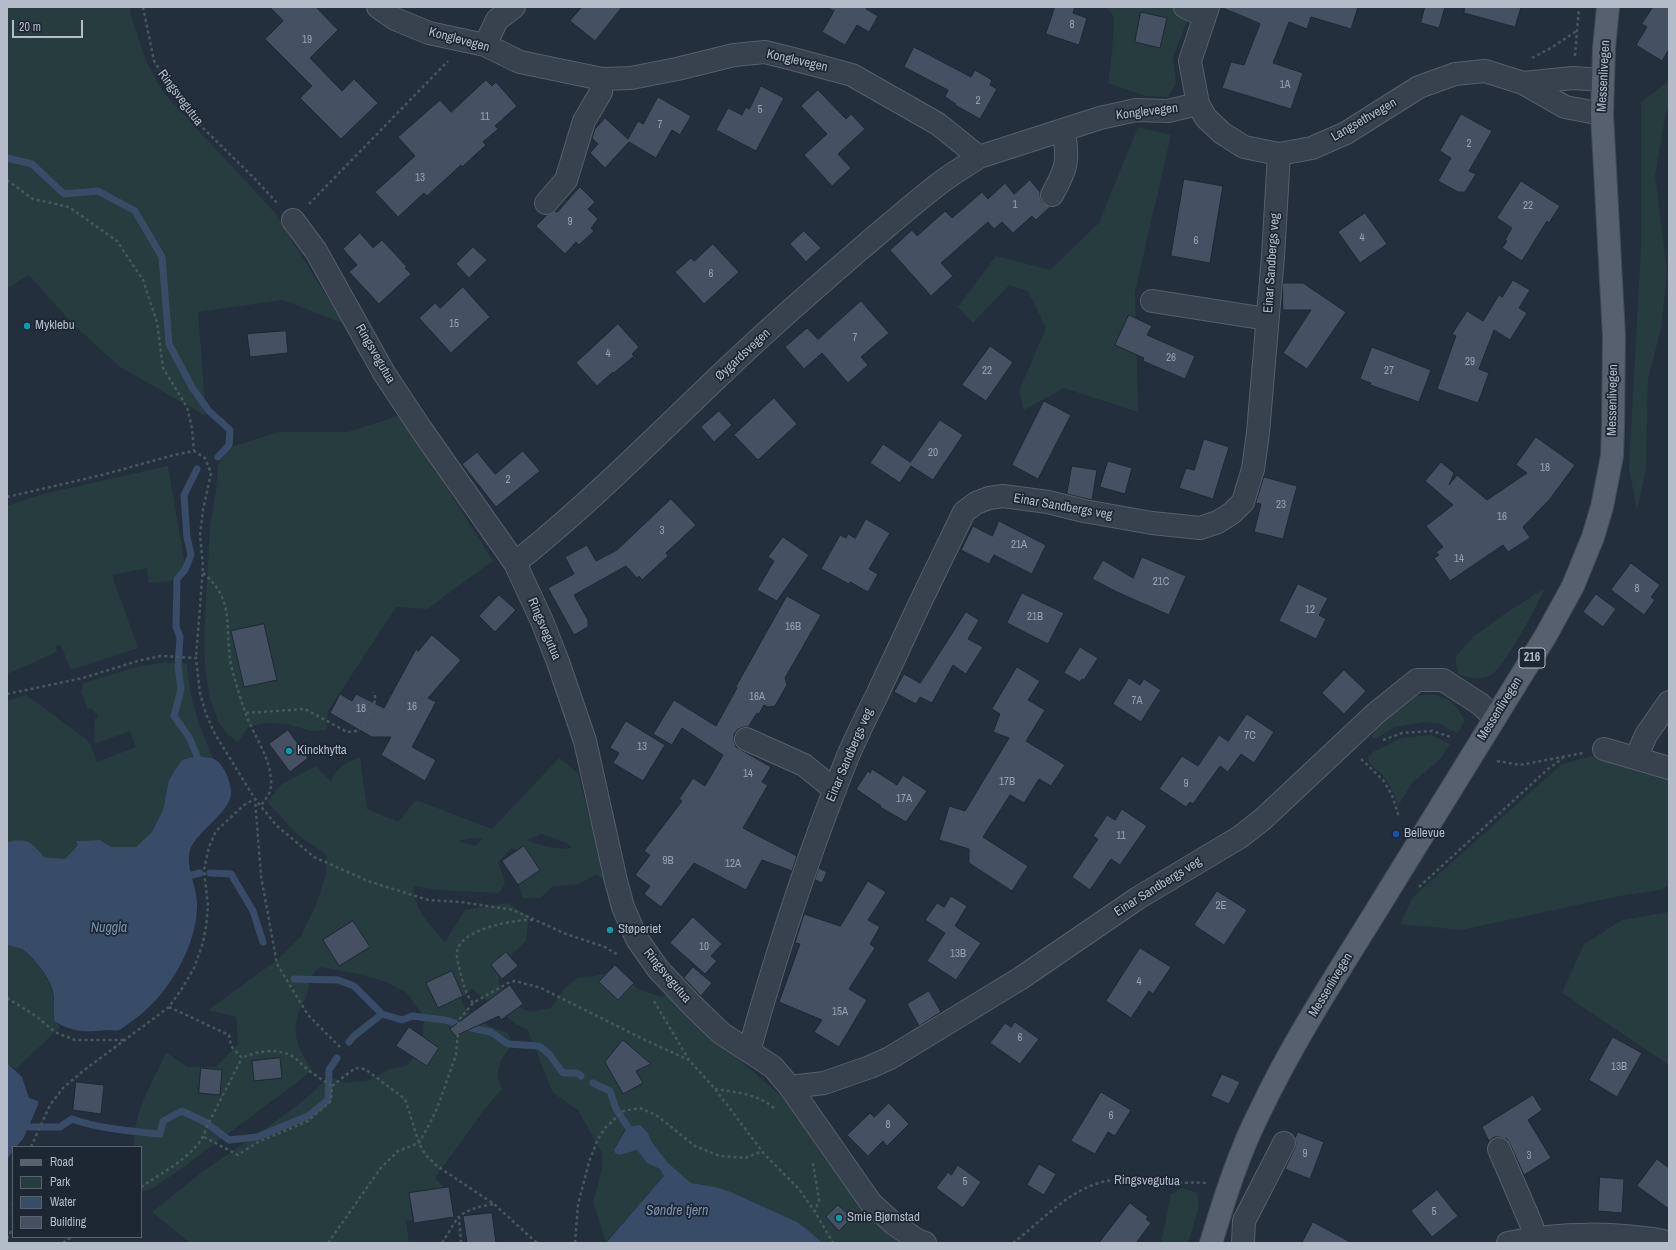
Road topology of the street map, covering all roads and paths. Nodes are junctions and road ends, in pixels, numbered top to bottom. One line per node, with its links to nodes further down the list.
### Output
1 (143, 7): 23 (path, Ringsvegutua)
2 (378, 7): 8 (street, Konglevegen)
3 (514, 7): 9 (street)
4 (1579, 7): 7 (path)
5 (1608, 7): 13 (main road, Messenlivegen / 216)
6 (1199, 10): 15 (street, Langsethvegen)
7 (1578, 30): 10 (path); 11 (path)
8 (464, 40): 9 (street, Konglevegen); 23 (path)
9 (485, 45): 12 (street, Konglevegen)
10 (1527, 60)
11 (1574, 62)
12 (602, 79): 19 (street, Konglevegen); 22 (street)
13 (1602, 80): 14 (street, Langsethvegen); 16 (main road, Messenlivegen / 216)
14 (1524, 83): 16 (street, Langsethvegen); 18 (street, Langsethvegen)
15 (1198, 104): 17 (street, Konglevegen); 18 (street, Langsethvegen)
16 (1602, 114): 35 (main road, Messenlivegen / 216)
17 (1064, 130): 19 (street, Konglevegen); 21 (street)
18 (1279, 154): 25 (street, Einar Sandbergs veg)
19 (979, 157): 28 (street, Øygardsvegen)
20 (7, 180): 26 (path)
21 (1052, 195)
22 (546, 203)
23 (293, 220): 28 (street, Ringsvegutua)
24 (1152, 301): 25 (street)
25 (1267, 319): 44 (street, Einar Sandbergs veg)
26 (194, 451): 27 (path); 29 (path)
27 (7, 497)
28 (515, 563): 57 (street, Ringsvegutua)
29 (203, 573): 30 (path); 34 (path)
30 (196, 658): 32 (path); 45 (path)
31 (373, 692): 34 (path)
32 (7, 694)
33 (1669, 702): 41 (street)
34 (246, 713): 46 (path)
35 (1495, 718): 38 (street, Einar Sandbergs veg); 72 (main road, Messenlivegen / 216)
36 (1451, 737): 38 (path)
37 (746, 739): 44 (street)
38 (1346, 742): 47 (path); 61 (street, Einar Sandbergs veg)
39 (1604, 749): 40 (path); 41 (street)
40 (1563, 758): 42 (path); 48 (path)
41 (1636, 758): 43 (street)
42 (1497, 761)
43 (1669, 768)
44 (835, 790): 57 (street, Einar Sandbergs veg)
45 (255, 798): 46 (path); 54 (path); 56 (path)
46 (260, 806): 49 (path)
47 (1399, 817)
48 (1416, 889)
49 (537, 921): 50 (path); 53 (path)
50 (620, 956)
51 (651, 997): 59 (path)
52 (7, 998): 55 (path)
53 (473, 1003): 59 (path); 65 (path)
54 (169, 1007): 55 (path); 58 (path)
55 (124, 1040): 67 (path)
56 (340, 1047)
57 (749, 1051): 61 (street, Ringsvegutua)
58 (242, 1058): 60 (path); 64 (path)
59 (689, 1060): 62 (path)
60 (331, 1085): 64 (path); 65 (path)
61 (790, 1087): 86 (street, Ringsvegutua)
62 (715, 1089): 63 (path); 69 (path)
63 (779, 1113)
64 (204, 1137): 71 (path)
65 (419, 1142): 73 (path); 80 (path)
66 (1284, 1143): 89 (street)
67 (31, 1146)
68 (1499, 1149): 77 (street)
69 (762, 1151): 74 (path); 84 (path)
70 (811, 1159): 74 (path)
71 (142, 1186)
72 (1227, 1191): 87 (path, Ringsvegutua); 88 (main road, Messenlivegen / 216)
73 (494, 1204): 75 (path); 83 (path)
74 (815, 1212): 85 (path)
75 (459, 1217): 81 (path); 82 (path)
76 (12, 1230): 78 (path)
77 (1534, 1238): 79 (street); 90 (street)
78 (7, 1239)
79 (1669, 1242)
80 (328, 1243)
81 (442, 1243)
82 (461, 1243)
83 (537, 1243)
84 (575, 1243)
85 (833, 1243)
86 (925, 1243)
87 (1014, 1243)
88 (1211, 1243)
89 (1243, 1243)
90 (1508, 1243)

